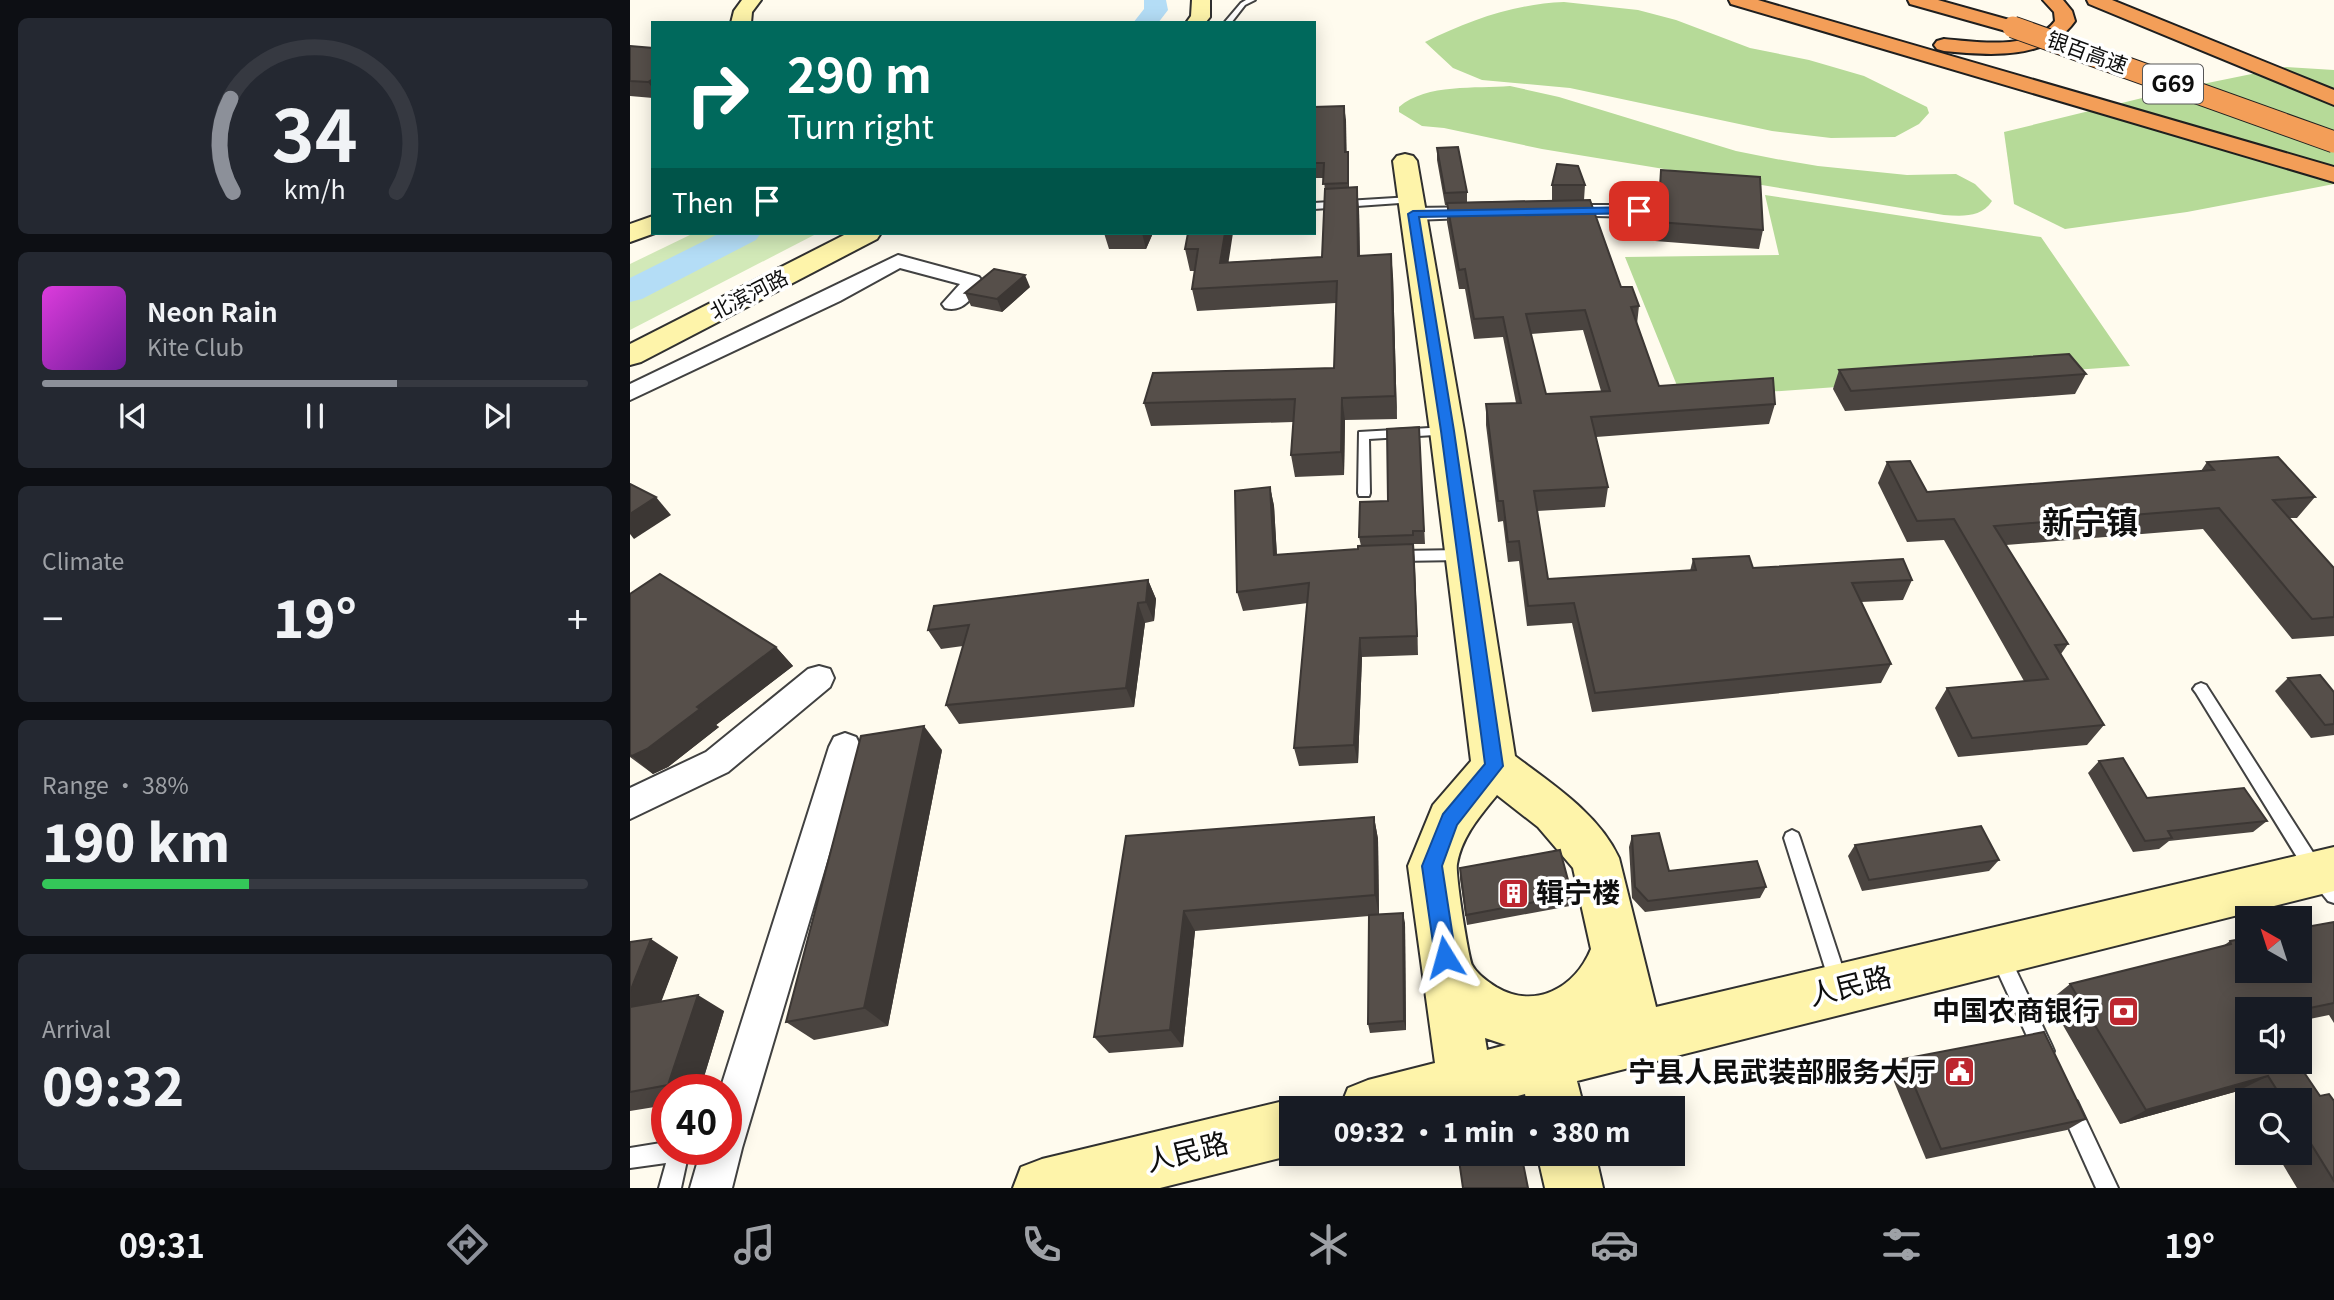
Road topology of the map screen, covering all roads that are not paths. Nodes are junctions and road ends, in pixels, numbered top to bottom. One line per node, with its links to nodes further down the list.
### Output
1 (752, 0): 10 (street)
2 (1200, 0): 11 (street)
3 (1252, 0): 12 (lane)
4 (1738, 0): 18 (highway)
5 (1791, 0): 8 (highway)
6 (1917, 0): 13 (highway, 银百高速 / G69)
7 (1946, 0): 13 (highway, 银百高速 / G69)
8 (2052, 0)
9 (2096, 0): 14 (highway)
10 (741, 21)
11 (1197, 21)
12 (1229, 21)
13 (2018, 24): 15 (highway, 银百高速 / G69); 16 (highway, 银百高速 / G69, bridge)
14 (2334, 98)
15 (2334, 131)
16 (2334, 142)
17 (1405, 161): 20 (street)
18 (2334, 175)
19 (1316, 206): 20 (lane)
20 (1412, 207): 23 (street); 30 (street)
21 (1541, 211): 22 (street)
22 (1639, 211)
23 (1502, 212)
24 (651, 225): 25 (street)
25 (630, 234)
26 (864, 235): 28 (street, 北滨河路)
27 (952, 304): 29 (street)
28 (630, 356)
29 (630, 393)
30 (1447, 431): 31 (lane); 32 (street)
31 (1364, 493)
32 (1463, 555): 33 (lane); 37 (street)
33 (1386, 557)
34 (819, 678): 38 (street)
35 (2201, 689): 40 (lane)
36 (845, 747): 47 (street)
37 (1494, 766): 41 (street); 43 (street)
38 (630, 804)
39 (1792, 838): 44 (lane)
40 (2328, 879): 42 (street, 人民路)
41 (1616, 949): 43 (street); 45 (street)
42 (1997, 951): 44 (street, 人民路); 46 (lane)
43 (1449, 979): 48 (street)
44 (1840, 989): 45 (street, 人民路)
45 (1637, 1038): 49 (street, 人民路)
46 (2049, 1063)
47 (742, 1084)
48 (1465, 1084): 49 (street, 人民路); 51 (street, 人民路)
49 (1551, 1086)
50 (2061, 1088): 60 (lane)
51 (1416, 1096)
52 (1279, 1129): 58 (street, 人民路)
53 (630, 1158): 56 (lane)
54 (717, 1165): 57 (street)
55 (1569, 1166): 59 (street)
56 (670, 1188)
57 (710, 1188)
58 (1042, 1188)
59 (1574, 1188)
60 (2107, 1188)

